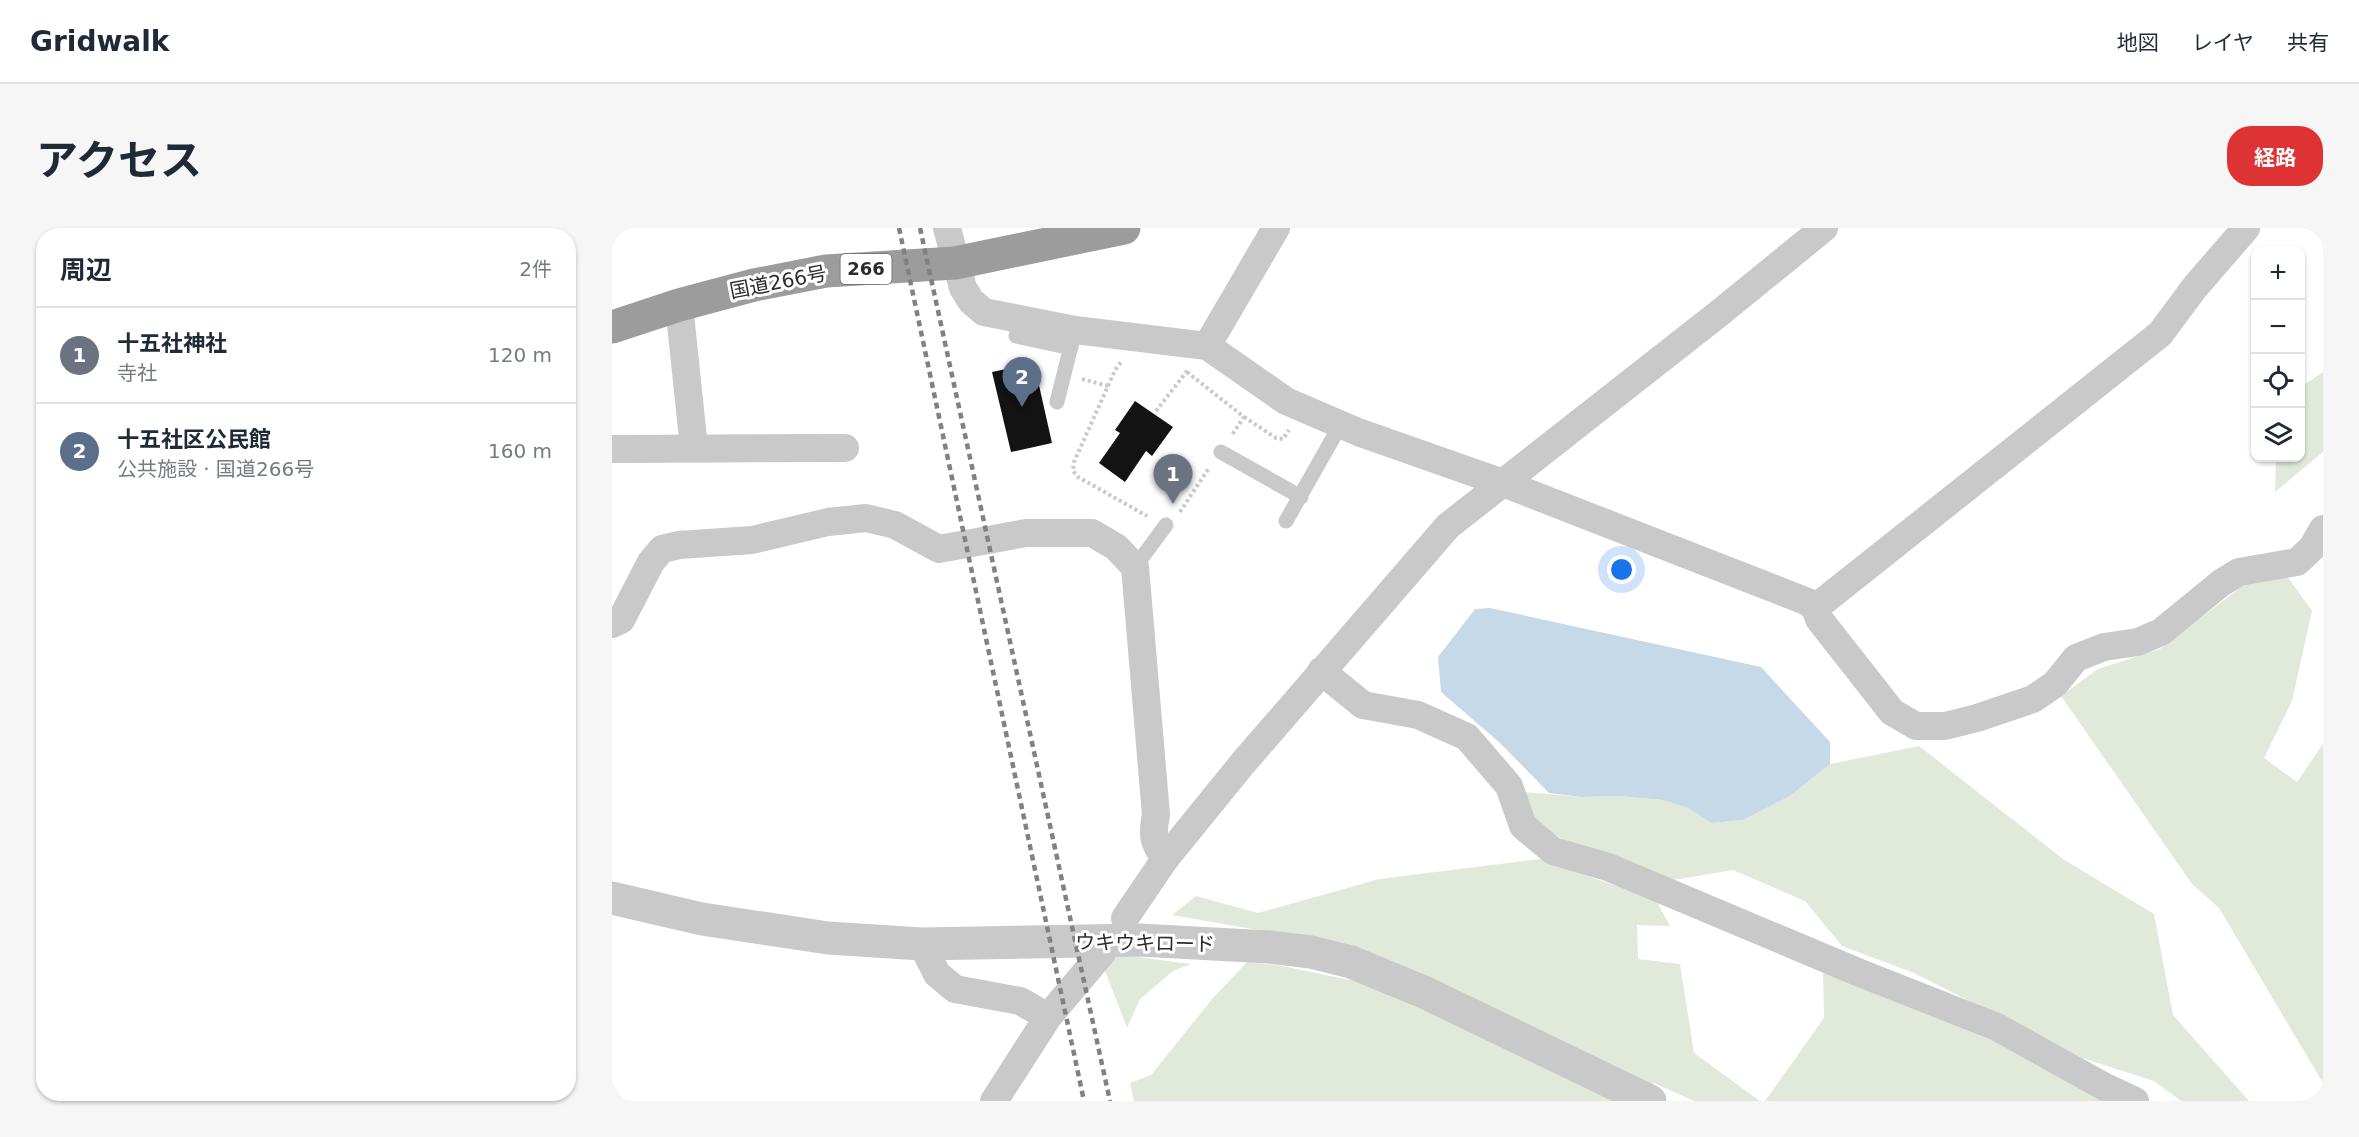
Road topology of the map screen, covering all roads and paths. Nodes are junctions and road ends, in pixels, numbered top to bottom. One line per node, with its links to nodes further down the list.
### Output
1 (947, 228): 6 (street)
2 (1124, 228): 6 (highway, 国道266号 / 266)
3 (1276, 228): 10 (street)
4 (1824, 228): 23 (street)
5 (2246, 228): 29 (street)
6 (955, 263): 7 (highway, 国道266号 / 266); 9 (street)
7 (679, 304): 8 (highway, 国道266号 / 266); 19 (street)
8 (612, 327)
9 (1073, 339): 10 (street); 14 (lane)
10 (1207, 346): 13 (path); 18 (street)
11 (1125, 360): 15 (path)
12 (1177, 370): 13 (path)
13 (1187, 372): 17 (path); 22 (path)
14 (1064, 374): 15 (path); 16 (lane)
15 (1108, 386): 26 (path)
16 (1058, 402)
17 (1156, 411)
18 (1341, 424): 23 (street); 24 (lane)
19 (694, 448): 20 (street); 21 (street)
20 (844, 448)
21 (612, 449)
22 (1221, 452): 24 (lane); 26 (path)
23 (1503, 483): 29 (street); 31 (street)
24 (1301, 497): 25 (lane)
25 (1286, 521)
26 (1166, 525): 28 (lane)
27 (2323, 529): 29 (street)
28 (1136, 567): 30 (street); 32 (street)
29 (1815, 608)
30 (612, 624)
31 (1321, 671): 32 (street); 40 (street)
32 (1165, 859): 34 (street)
33 (612, 898): 35 (street, ウキウキロード)
34 (1125, 918)
35 (922, 944): 37 (street); 39 (street, ウキウキロード)
36 (1102, 953): 37 (street)
37 (1048, 1017): 38 (street)
38 (994, 1101)
39 (1650, 1101)
40 (2134, 1101)

